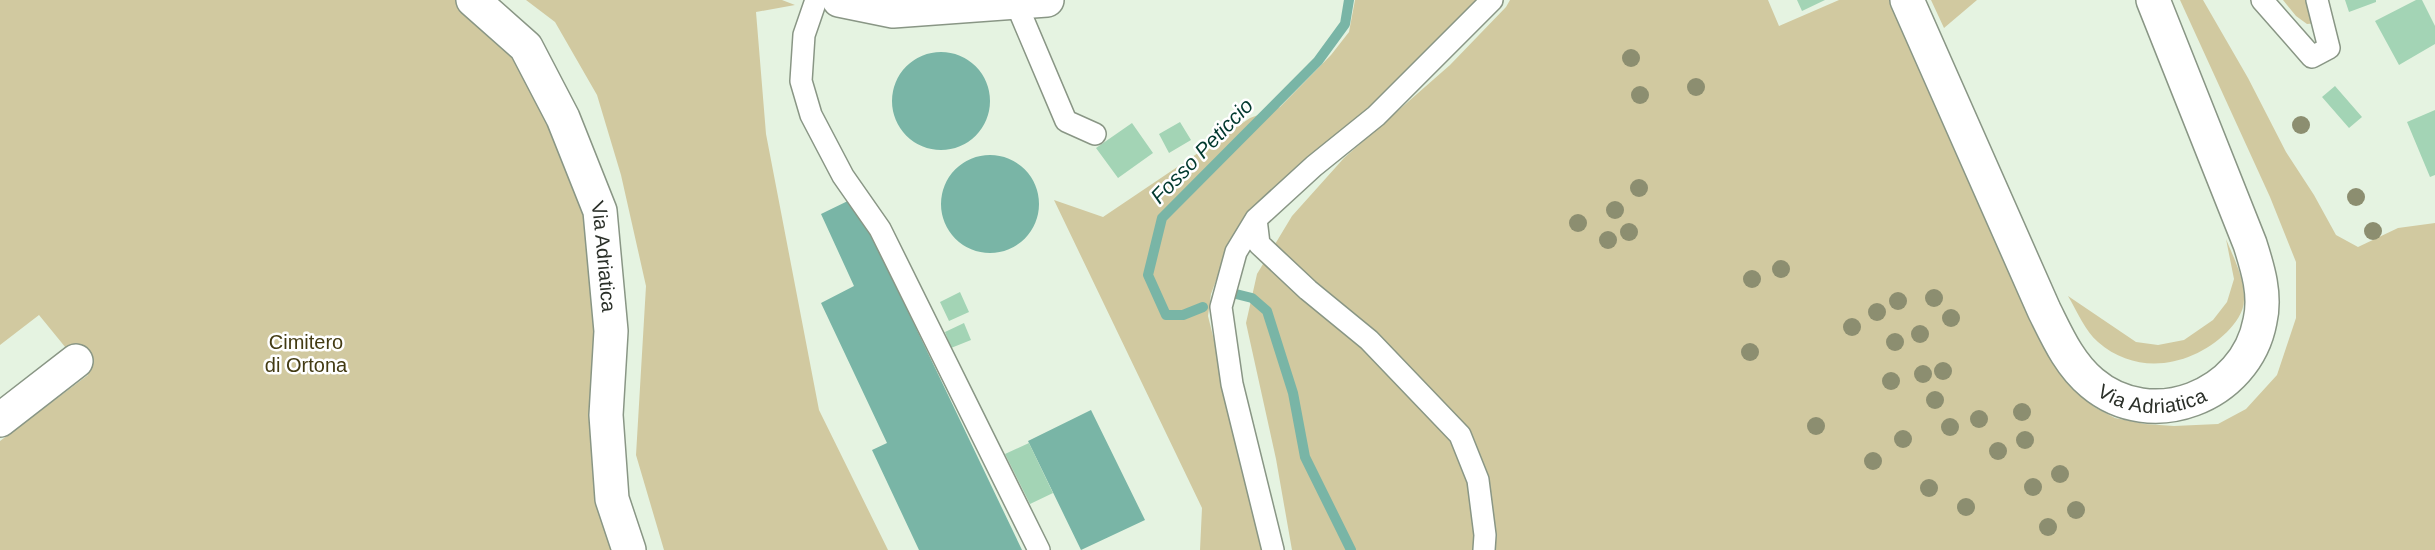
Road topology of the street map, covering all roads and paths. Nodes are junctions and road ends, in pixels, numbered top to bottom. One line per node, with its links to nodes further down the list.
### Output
1 (473, 0): 14 (main road, Via Adriatica)
2 (816, 0): 15 (lane)
3 (839, 0): 9 (main road)
4 (1492, 0): 11 (lane)
5 (1907, 0): 6 (main road, Via Adriatica)
6 (2153, 0)
7 (2262, 0): 8 (lane)
8 (2317, 0)
9 (1032, 2): 10 (lane)
10 (1095, 134)
11 (1256, 219): 16 (lane); 17 (lane)
12 (76, 361): 13 (main road)
13 (0, 420)
14 (629, 550)
15 (1039, 550)
16 (1273, 550)
17 (1484, 550)

